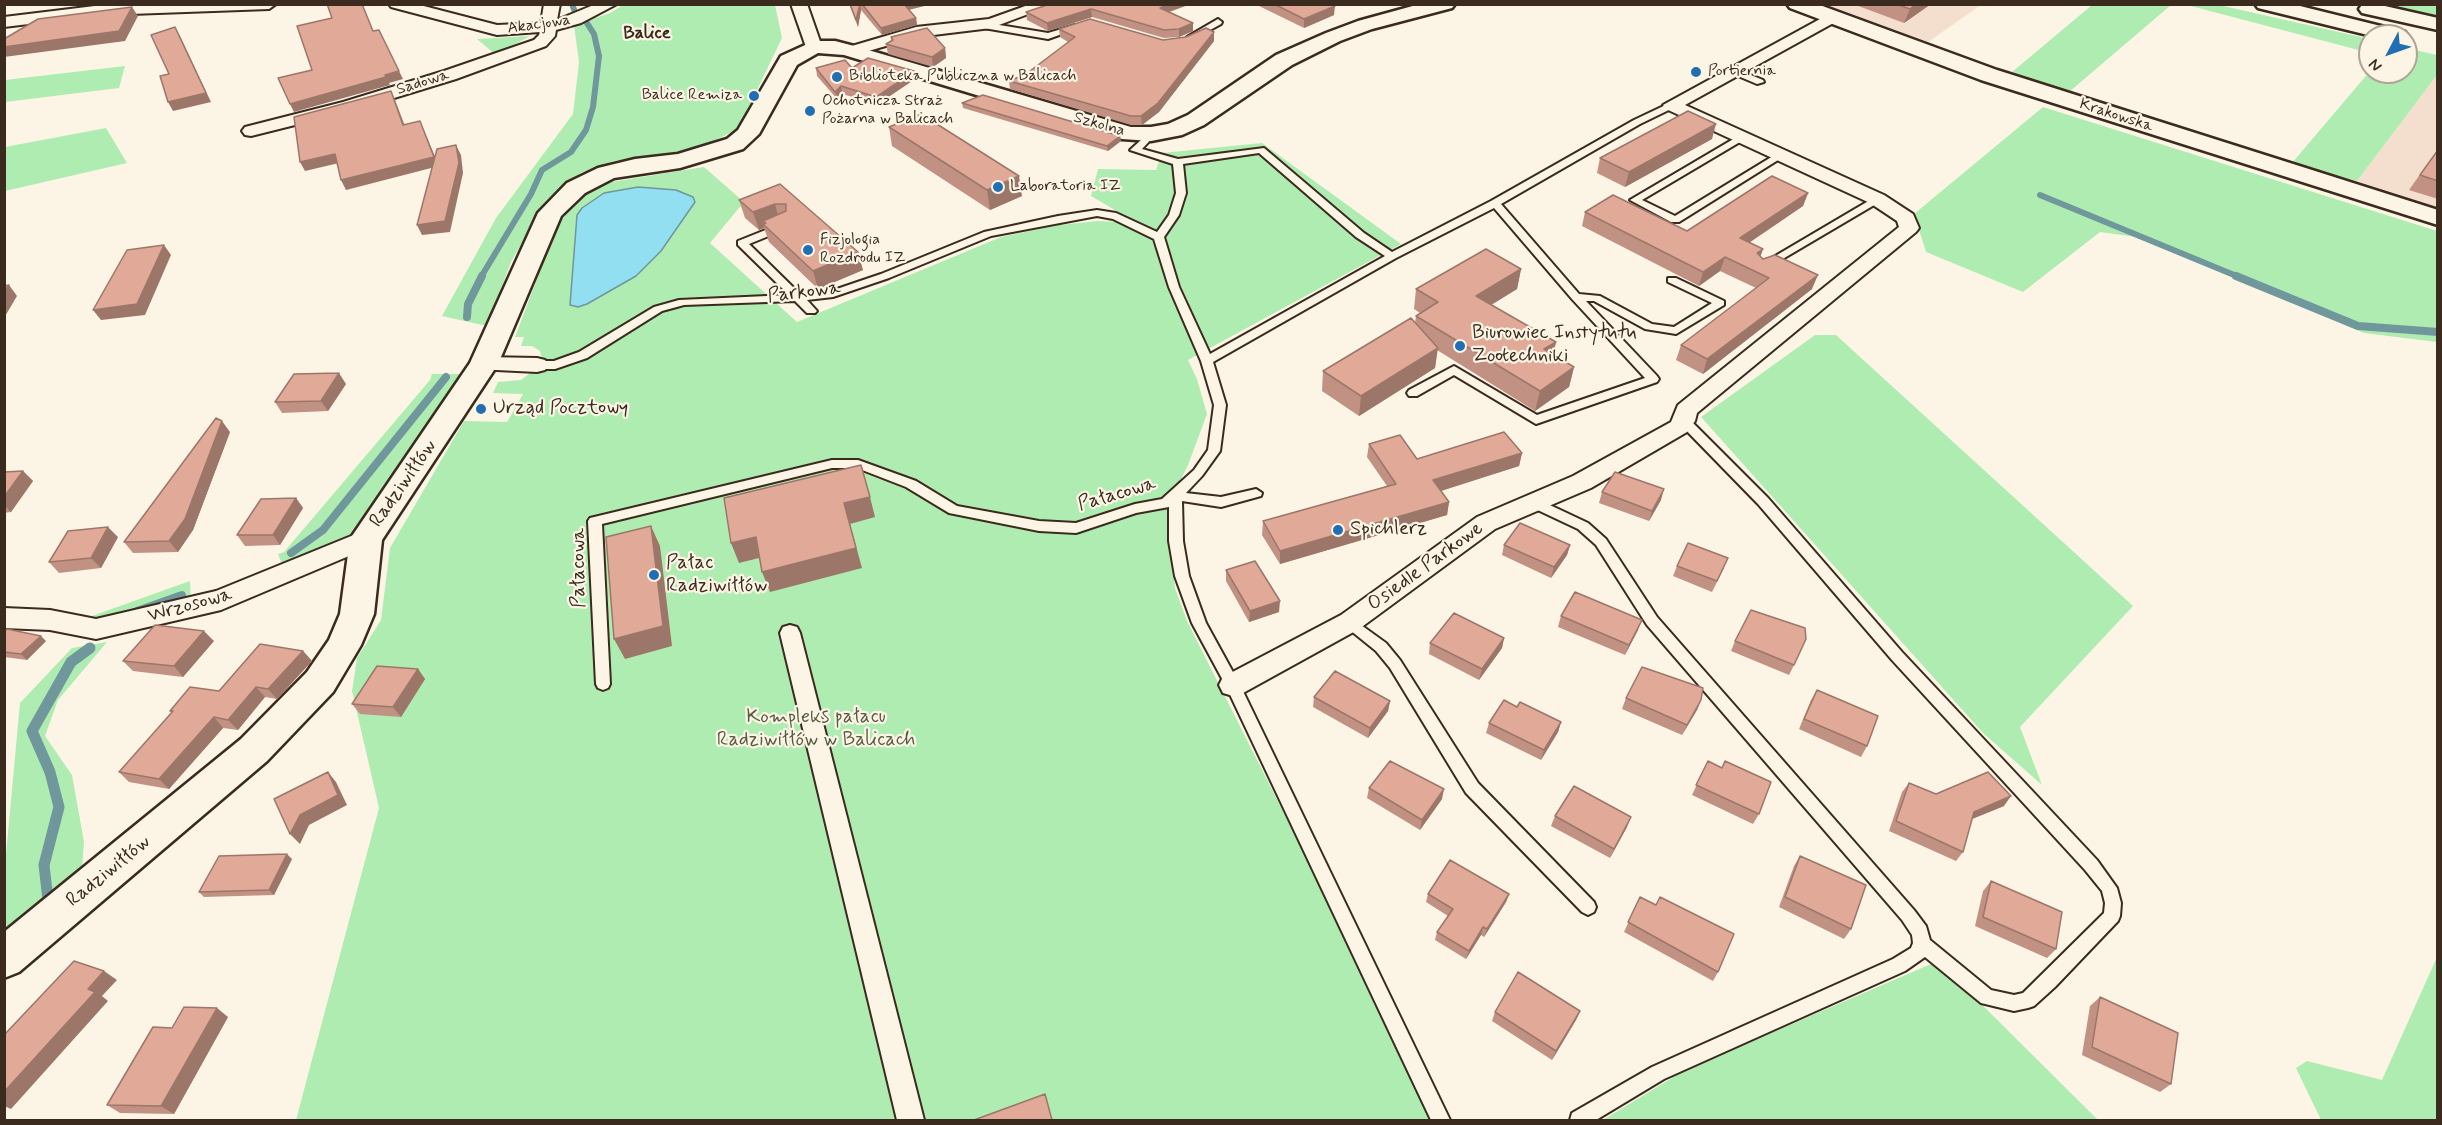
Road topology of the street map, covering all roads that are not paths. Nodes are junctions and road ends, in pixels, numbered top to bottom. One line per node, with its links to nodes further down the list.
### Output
1 (268, 4): 12 (street)
2 (396, 4): 18 (street, Akacjowa)
3 (552, 4): 18 (street)
4 (610, 4): 18 (street, Akacjowa)
5 (799, 4): 20 (street)
6 (1048, 4): 15 (street)
7 (1445, 4): 26 (main road, Szkolna)
8 (1797, 4): 11 (main road, Krakowska)
9 (2265, 4): 17 (main road)
10 (2352, 4): 14 (main road)
11 (1831, 18): 22 (street); 32 (main road, Krakowska)
12 (4, 22)
13 (1218, 22): 19 (lane)
14 (2438, 24)
15 (981, 25): 16 (lane); 21 (street)
16 (1082, 25)
17 (2358, 26)
18 (548, 27): 25 (street, Sadowa)
19 (1182, 40)
20 (814, 47): 21 (main road, Szkolna); 42 (main road, Radziwiłłów)
21 (851, 51): 26 (main road, Szkolna)
22 (1734, 71): 23 (lane); 24 (street)
23 (1760, 82)
24 (1672, 105): 27 (street); 31 (lane)
25 (251, 131)
26 (1151, 135): 29 (lane)
27 (1742, 137): 28 (street); 28 (lane)
28 (1781, 155): 30 (street)
29 (1178, 162): 34 (lane); 35 (lane)
30 (1877, 199): 36 (lane); 45 (street, Osiedle Parkowe)
31 (1495, 204): 35 (lane); 38 (lane)
32 (2438, 218)
33 (785, 226): 39 (lane)
34 (1159, 237): 39 (lane, Parkowa); 41 (lane, Pałacowa)
35 (1392, 255): 41 (lane)
36 (1759, 268)
37 (1672, 280): 38 (lane)
38 (1576, 297): 44 (lane)
39 (798, 298): 40 (lane); 43 (lane, Parkowa)
40 (811, 311)
41 (1207, 361): 47 (lane, Pałacowa)
42 (484, 364): 43 (street, Parkowa); 49 (main road, Radziwiłłów)
43 (537, 365)
44 (1413, 393)
45 (1684, 421): 48 (street, Osiedle Parkowe); 56 (lane)
46 (1256, 493): 47 (lane)
47 (1175, 496): 53 (lane, Pałacowa); 54 (lane)
48 (1532, 502): 51 (street, Osiedle Parkowe); 56 (lane)
49 (366, 539): 50 (street, Wrzosowa); 57 (main road, Radziwiłłów)
50 (4, 618)
51 (1350, 622): 54 (street, Osiedle Parkowe); 55 (lane)
52 (790, 633): 58 (street)
53 (603, 684)
54 (1233, 685): 59 (lane)
55 (1588, 907)
56 (1922, 944): 60 (lane)
57 (4, 958)
58 (911, 1120)
59 (1441, 1120)
60 (1579, 1120)

